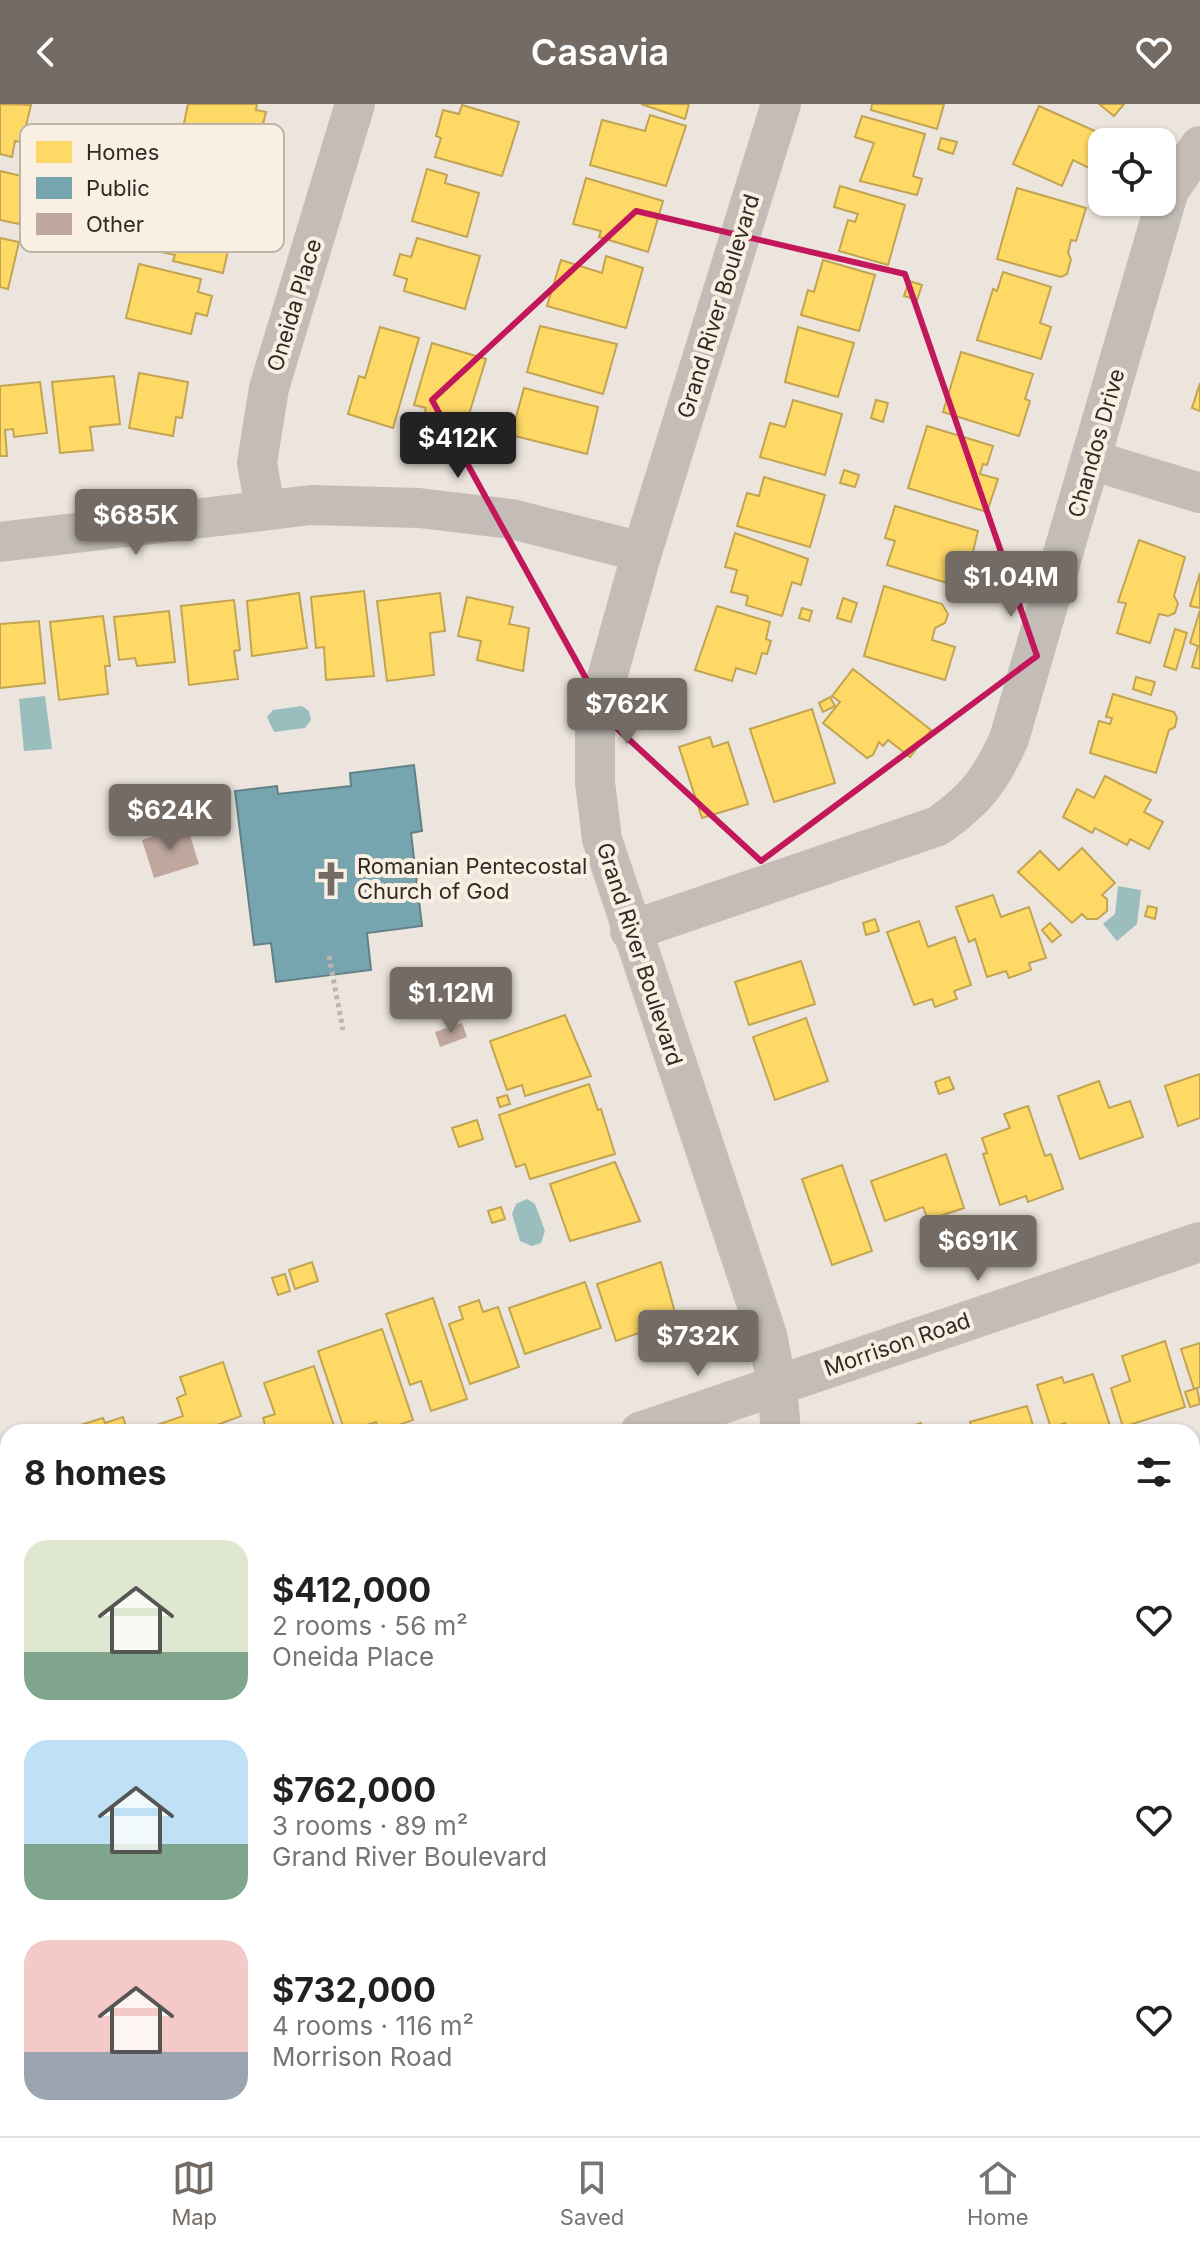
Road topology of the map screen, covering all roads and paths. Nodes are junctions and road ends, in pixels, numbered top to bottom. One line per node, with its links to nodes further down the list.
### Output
1 (355, 104): 6 (street, Oneida Place)
2 (781, 104): 8 (street, Grand River Boulevard)
3 (1200, 146): 4 (street, Chandos Drive)
4 (1091, 460): 5 (street); 9 (street, Chandos Drive)
5 (1200, 493)
6 (265, 509): 7 (street); 8 (street)
7 (0, 542)
8 (642, 552): 9 (street, Grand River Boulevard)
9 (630, 931): 13 (street, Grand River Boulevard)
10 (329, 956): 11 (path)
11 (343, 1030)
12 (1200, 1242): 13 (street, Morrison Road)
13 (777, 1385): 14 (street, Morrison Road); 15 (street, Grand River Boulevard)
14 (663, 1424)
15 (780, 1424)

